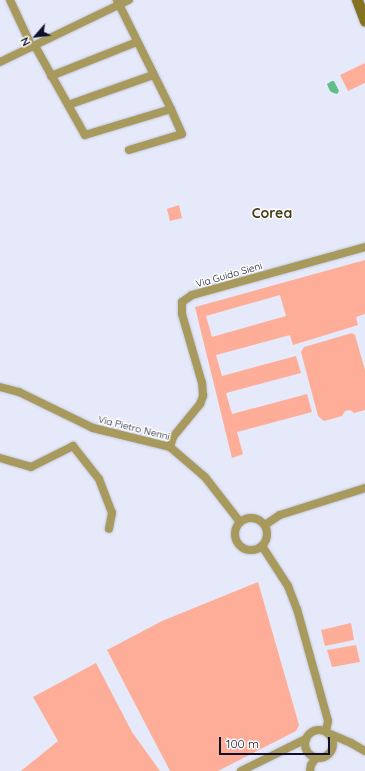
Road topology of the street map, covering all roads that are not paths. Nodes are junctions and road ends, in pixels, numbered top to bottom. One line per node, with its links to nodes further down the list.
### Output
1 (10, 0): 7 (street)
2 (129, 0): 4 (street)
3 (357, 0): 5 (street)
4 (119, 3): 6 (street); 7 (street)
5 (365, 21)
6 (137, 42): 9 (street); 10 (street)
7 (33, 47): 8 (street); 10 (street)
8 (0, 62)
9 (153, 75): 11 (street); 12 (street)
10 (51, 76): 11 (street)
11 (68, 105): 12 (street)
12 (171, 109): 13 (street)
13 (128, 150)
14 (365, 247): 16 (street, Via Guido Sieni)
15 (0, 387): 16 (street, Via Pietro Nenni)
16 (170, 447): 19 (street, Via Pietro Nenni)
17 (0, 458): 21 (street)
18 (365, 488): 20 (street)
19 (240, 522): 20 (street); 22 (street)
20 (265, 525): 22 (street)
21 (109, 529)
22 (262, 546): 23 (street)
23 (328, 721): 24 (street); 25 (street)
24 (317, 730): 25 (street); 26 (street)
25 (328, 733): 27 (street); 28 (street)
26 (306, 739): 30 (street); 31 (street)
27 (344, 740): 28 (street); 29 (street)
28 (333, 747): 30 (street)
29 (365, 751)
30 (316, 758): 32 (street)
31 (241, 771)
32 (310, 771)

